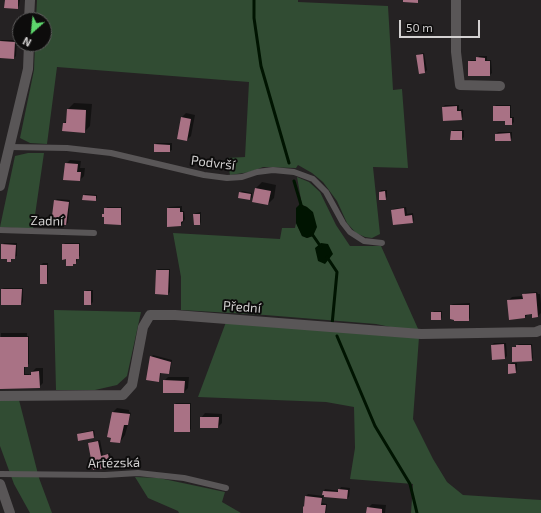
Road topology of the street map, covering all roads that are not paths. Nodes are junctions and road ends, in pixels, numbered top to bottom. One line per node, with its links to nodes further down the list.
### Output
1 (30, 0): 3 (street)
2 (456, 0): 5 (street)
3 (29, 12)
4 (29, 52): 6 (street)
5 (500, 86)
6 (10, 146): 7 (street); 10 (lane, Podvrší)
7 (0, 186)
8 (0, 230): 9 (lane, Zadní)
9 (94, 233)
10 (382, 242)
11 (541, 330): 12 (street, Přední)
12 (0, 396)
13 (0, 474): 15 (lane, Artézská)
14 (0, 484): 16 (street)
15 (226, 488)
16 (10, 513)

